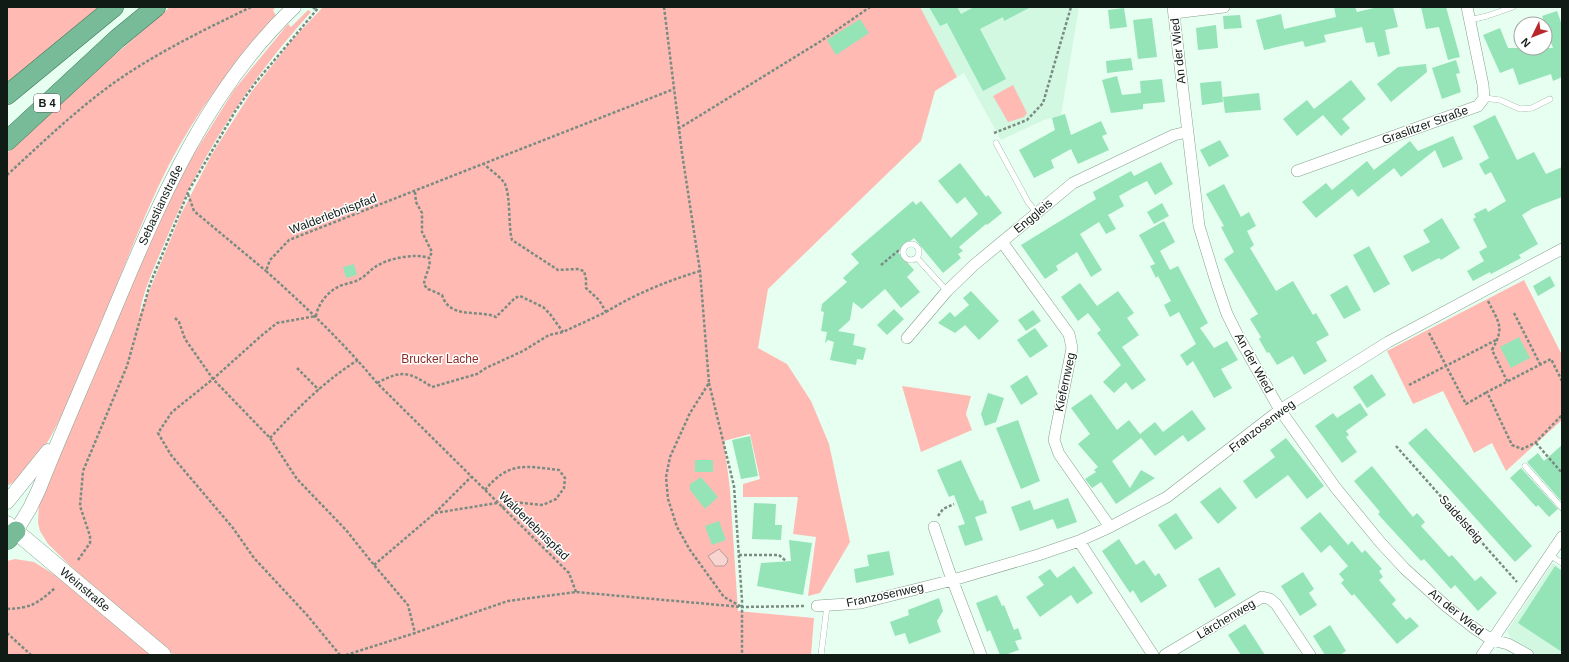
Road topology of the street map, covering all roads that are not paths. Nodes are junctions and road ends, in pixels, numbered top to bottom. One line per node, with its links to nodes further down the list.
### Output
1 (114, 7): 9 (highway, B 4)
2 (156, 7): 13 (highway, B 4)
3 (294, 7): 23 (street, Sebastianstraße)
4 (1224, 7): 7 (street)
5 (1467, 7): 8 (street)
6 (1513, 7): 8 (lane)
7 (1173, 10): 12 (street, An der Wied)
8 (1470, 20): 10 (street)
9 (7, 95)
10 (1484, 98): 11 (lane); 15 (street, Graslitzer Straße)
11 (1550, 98)
12 (1187, 132): 16 (street, Enggleis); 22 (street, An der Wied)
13 (7, 141)
14 (996, 143): 16 (lane)
15 (1297, 171)
16 (1036, 213): 17 (street, Enggleis)
17 (1002, 242): 20 (street, Enggleis); 28 (street, Kiefernweg)
18 (1562, 249): 22 (street, Franzosenweg)
19 (917, 258): 19 (lane); 20 (lane)
20 (947, 291): 21 (street, Enggleis)
21 (907, 338)
22 (1280, 410): 28 (street, Franzosenweg); 36 (street, An der Wied)
23 (64, 425): 25 (street, Sebastianstraße); 29 (street, Sebastianstraße)
24 (1525, 466): 26 (lane)
25 (7, 502)
26 (1562, 508)
27 (934, 527): 34 (street)
28 (1110, 527): 31 (street, Franzosenweg)
29 (10, 532): 37 (main road, Weinstraße)
30 (1562, 538): 32 (street)
31 (1079, 541): 34 (street, Franzosenweg); 40 (street)
32 (1550, 555): 33 (lane); 36 (street)
33 (1562, 563)
34 (953, 580): 35 (street, Franzosenweg); 39 (street)
35 (822, 606): 38 (lane)
36 (1492, 640): 43 (street); 44 (street)
37 (163, 655)
38 (821, 655)
39 (981, 655)
40 (1153, 655)
41 (1165, 655): 42 (street, Lärchenweg)
42 (1310, 655)
43 (1482, 655)
44 (1528, 655)

